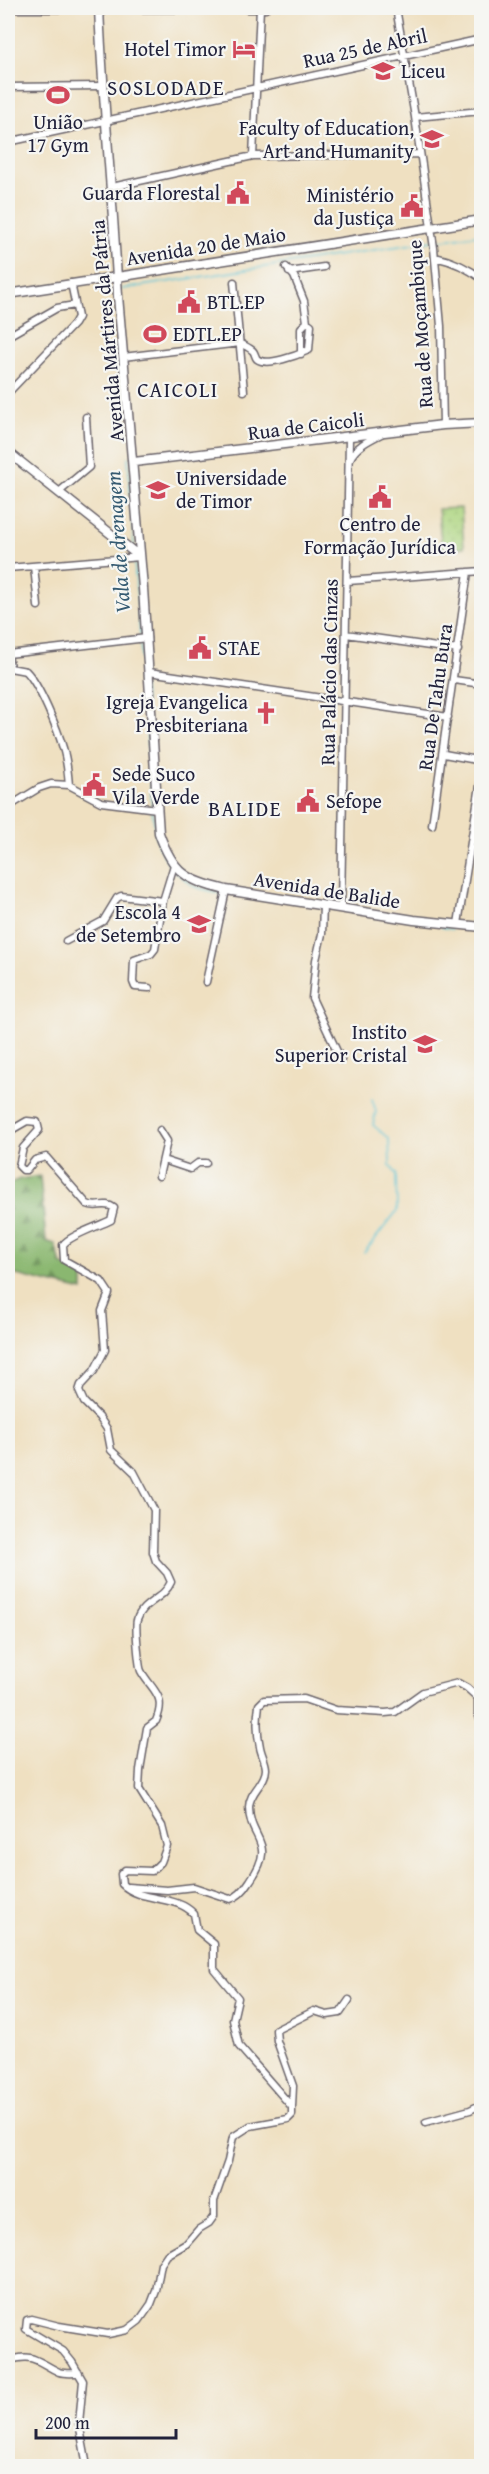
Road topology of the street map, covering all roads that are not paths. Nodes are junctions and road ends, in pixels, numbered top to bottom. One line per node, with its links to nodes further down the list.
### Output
1 (8, 8): 2 (main road)
2 (56, 8): 3 (main road)
3 (99, 8): 4 (main road); 12 (main road, Avenida Mártires da Pátria)
4 (198, 8): 5 (main road)
5 (205, 8)
6 (248, 8): 7 (main road)
7 (260, 8): 8 (main road); 14 (street)
8 (265, 8)
9 (396, 8): 11 (street, Rua de Moçambique)
10 (482, 39): 11 (street, Rua 25 de Abril)
11 (404, 57): 14 (street, Rua 25 de Abril); 16 (street, Rua de Moçambique)
12 (102, 86): 13 (street); 17 (main road, Avenida Mártires da Pátria)
13 (8, 87)
14 (255, 88): 17 (street, Rua 25 de Abril); 20 (street)
15 (482, 111): 16 (street)
16 (415, 117): 19 (street, Rua de Moçambique)
17 (106, 120): 18 (street, Rua 25 de Abril); 21 (main road, Avenida Mártires da Pátria)
18 (8, 142)
19 (418, 154): 20 (street); 23 (street, Rua de Moçambique)
20 (253, 156): 21 (street)
21 (112, 187): 27 (main road, Avenida Mártires da Pátria)
22 (482, 220): 23 (main road, Avenida 20 de Maio)
23 (430, 228): 24 (street, Rua de Moçambique); 27 (main road, Avenida 20 de Maio)
24 (435, 257): 26 (street); 41 (street, Rua de Moçambique)
25 (324, 267): 32 (street)
26 (482, 279)
27 (118, 281): 29 (main road, Avenida 20 de Maio); 36 (main road, Avenida Mártires da Pátria)
28 (234, 282): 34 (street)
29 (71, 283): 30 (main road, Avenida 20 de Maio); 31 (street)
30 (8, 294)
31 (75, 305): 33 (street); 38 (street)
32 (307, 322): 35 (street); 35 (street)
33 (8, 336)
34 (240, 344): 35 (street); 36 (street); 37 (street)
35 (301, 354)
36 (123, 357): 45 (main road, Avenida Mártires da Pátria)
37 (244, 391)
38 (8, 393)
39 (86, 417): 47 (street)
40 (482, 423): 41 (main road, Rua de Caicoli)
41 (443, 425): 42 (main road, Rua de Caicoli)
42 (384, 433): 43 (main road, Rua de Caicoli); 46 (street)
43 (349, 438): 45 (main road, Rua de Caicoli); 46 (street, Rua Palácio das Cinzas)
44 (8, 452): 47 (main road)
45 (134, 462): 48 (main road, Avenida Mártires da Pátria)
46 (350, 462): 53 (street, Rua Palácio das Cinzas)
47 (59, 492): 48 (main road)
48 (140, 556): 49 (street); 56 (main road, Avenida Mártires da Pátria)
49 (34, 566): 50 (street); 54 (street)
50 (8, 568)
51 (482, 571): 52 (street)
52 (468, 572): 53 (street); 57 (street, Rua De Tahu Bura)
53 (348, 581): 55 (street, Rua Palácio das Cinzas)
54 (38, 606)
55 (345, 634): 57 (street); 61 (street, Rua Palácio das Cinzas)
56 (147, 638): 58 (main road, Avenida Mártires da Pátria); 66 (street)
57 (458, 650): 59 (street, Rua De Tahu Bura)
58 (149, 672): 61 (street); 68 (main road, Avenida Mártires da Pátria)
59 (454, 680): 60 (street); 62 (street, Rua De Tahu Bura)
60 (482, 684)
61 (344, 701): 62 (street); 74 (street, Rua Palácio das Cinzas)
62 (448, 717): 63 (street, Rua De Tahu Bura)
63 (444, 754): 64 (street); 69 (street, Rua De Tahu Bura)
64 (482, 761)
65 (482, 773): 75 (street)
66 (69, 785): 67 (street); 68 (street)
67 (8, 807)
68 (152, 808): 70 (main road, Avenida Mártires da Pátria)
69 (432, 825)
70 (172, 869): 71 (main road, Avenida de Balide); 72 (street)
71 (225, 895): 73 (main road, Avenida de Balide); 78 (street)
72 (163, 901): 77 (street); 79 (street)
73 (323, 908): 74 (main road, Avenida de Balide); 80 (street)
74 (341, 908): 75 (main road, Avenida de Balide)
75 (458, 924): 76 (main road, Avenida de Balide)
76 (482, 927)
77 (66, 941)
78 (206, 982)
79 (148, 988)
80 (341, 1060)
81 (160, 1130): 83 (street)
82 (8, 1132): 87 (street)
83 (163, 1160): 84 (street); 85 (street)
84 (206, 1163)
85 (159, 1176)
86 (482, 1725): 87 (street)
87 (124, 1887): 90 (street)
88 (349, 2000): 90 (street)
89 (482, 2104): 91 (street)
90 (292, 2107): 93 (street)
91 (426, 2122)
92 (8, 2361): 93 (street)
93 (79, 2373): 94 (street)
94 (87, 2466)

